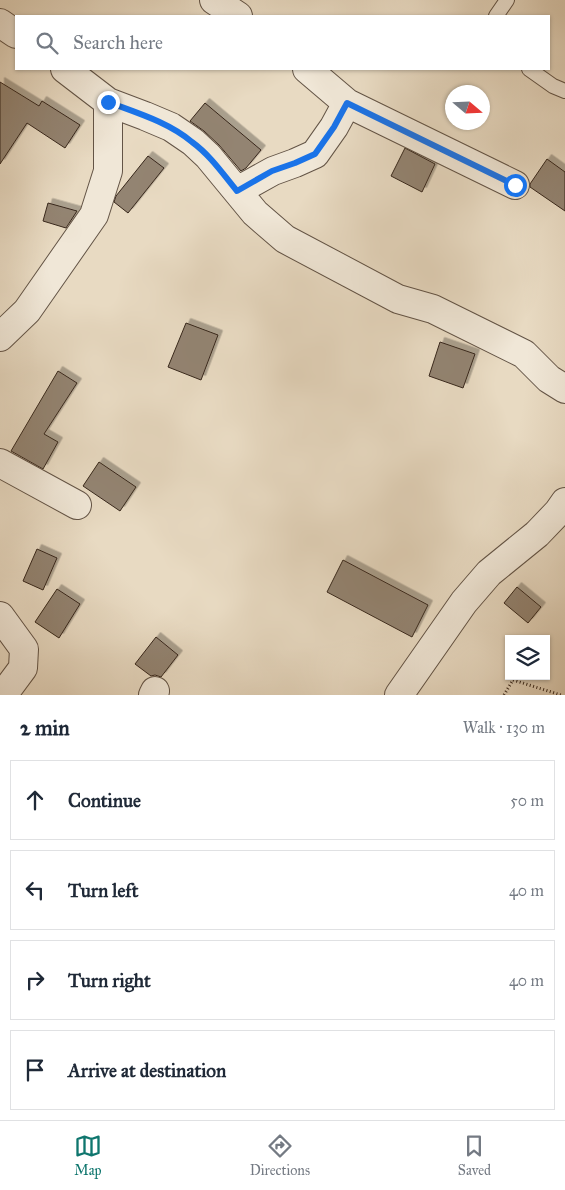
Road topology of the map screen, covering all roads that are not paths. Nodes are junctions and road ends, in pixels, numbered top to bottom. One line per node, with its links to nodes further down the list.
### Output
1 (214, 0): 3 (street)
2 (508, 0): 4 (lane)
3 (236, 15)
4 (497, 15)
5 (0, 23): 6 (street)
6 (15, 33)
7 (66, 70): 11 (street)
8 (308, 70): 12 (street)
9 (530, 70): 10 (lane)
10 (565, 91)
11 (108, 102): 14 (street); 15 (street)
12 (347, 103): 13 (street); 14 (street)
13 (515, 185)
14 (237, 191): 16 (street)
15 (0, 337)
16 (565, 390)
17 (0, 463): 19 (street)
18 (565, 502): 22 (street)
19 (77, 505)
20 (0, 616): 21 (street)
21 (3, 695)
22 (399, 695)

